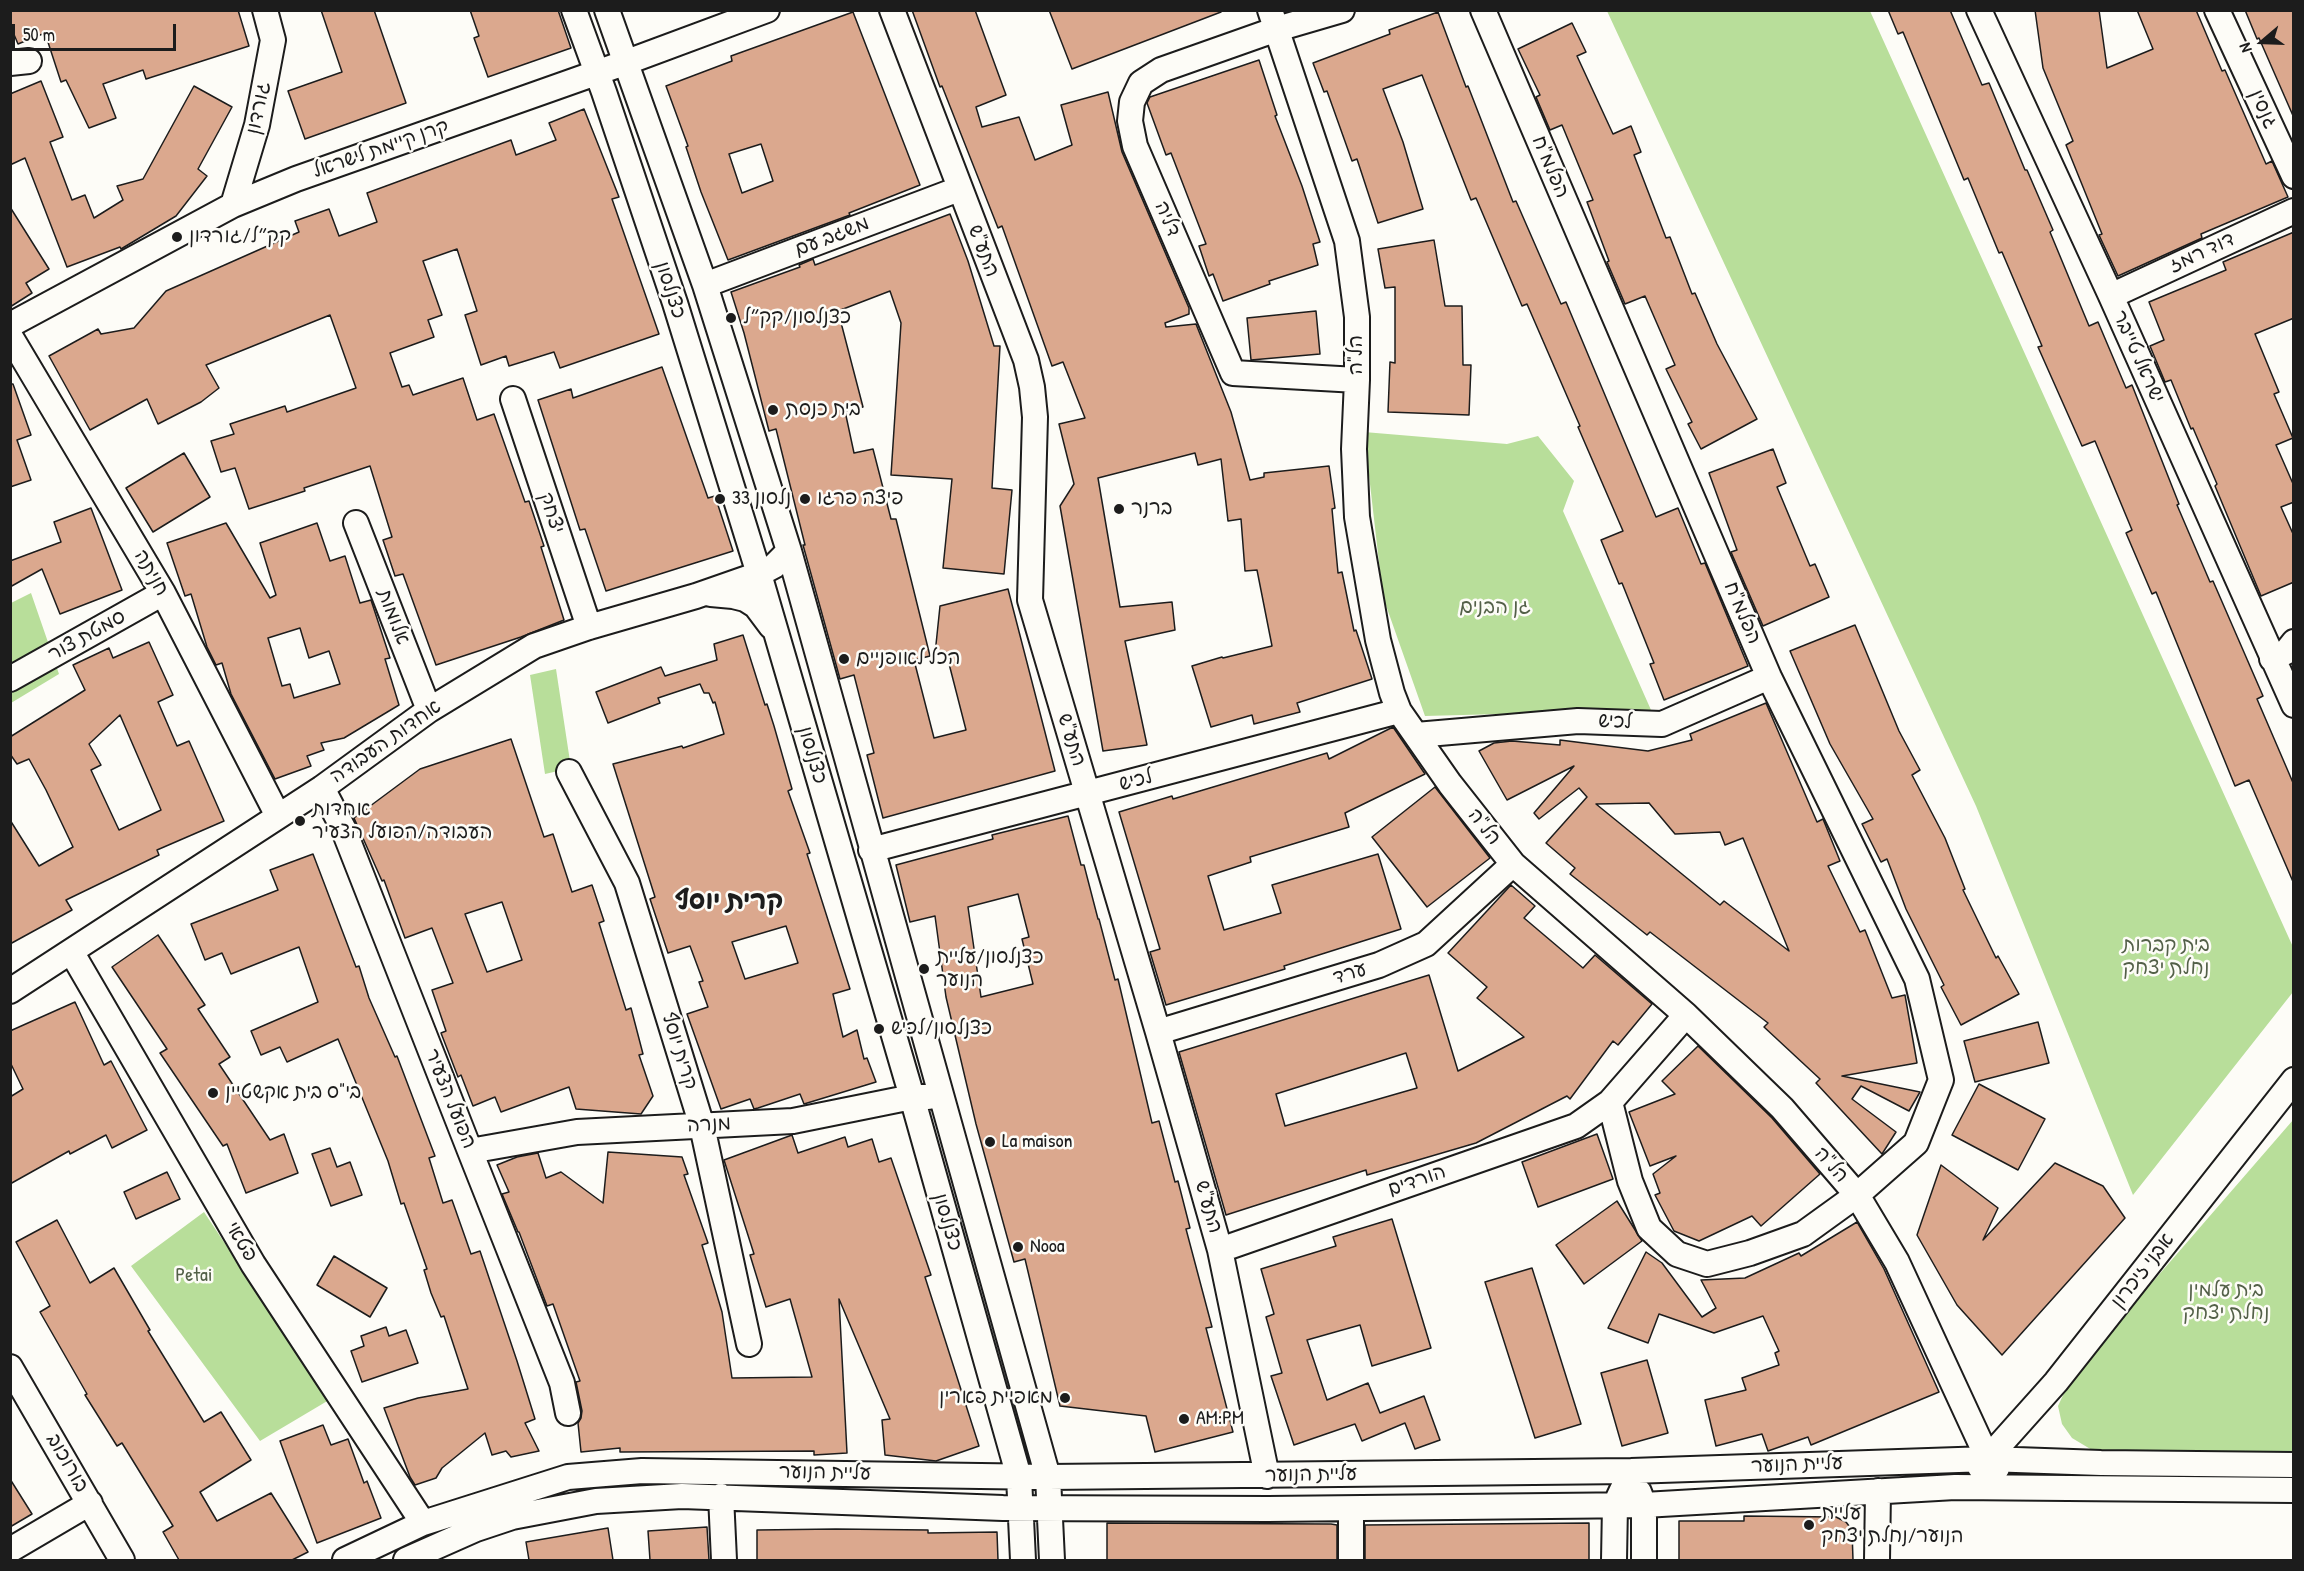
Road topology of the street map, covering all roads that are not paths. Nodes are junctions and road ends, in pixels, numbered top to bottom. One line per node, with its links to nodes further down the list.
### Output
1 (265, 10): 15 (street, גורדון)
2 (574, 10): 12 (street, כצנלסון)
3 (607, 10): 11 (street, כצנלסון)
4 (767, 10): 11 (street, קרן קיימת לישראל)
5 (892, 10): 14 (street, התע"ש)
6 (1342, 10): 10 (street)
7 (1483, 10): 32 (street, הפלמ"ח)
8 (1979, 10): 18 (street, ישראל טייבר)
9 (2217, 10): 13 (street, גנסין)
10 (1273, 20): 21 (street, הל"ה); 21 (street, דליה)
11 (627, 62): 12 (street, קרן קיימת לישראל); 17 (street, כצנלסון)
12 (597, 73): 15 (street, קרן קיימת לישראל); 25 (street, כצנלסון)
13 (2294, 176)
14 (959, 189): 17 (street, משגב עם); 40 (street, התע"ש)
15 (233, 205): 19 (street, קרן קיימת לישראל)
16 (2294, 211): 18 (street, דוד רמז)
17 (705, 285): 24 (street, כצנלסון)
18 (2111, 296): 31 (street, ישראל טייבר)
19 (10, 325)
20 (10, 336): 26 (street, חניתה)
21 (1357, 381): 36 (street, הל"ה)
22 (513, 399): 28 (street, יצחק)
23 (356, 523): 35 (street, אלומות)
24 (789, 551): 25 (street, אחדות העבודה); 42 (street, כצנלסון)
25 (759, 574): 27 (street, אחדות העבודה); 29 (street, כצנלסון)
26 (163, 593): 33 (street, סמטת צור); 41 (street, חניתה)
27 (696, 596): 28 (street, אחדות העבודה); 29 (street)
28 (589, 627): 35 (street, אחדות העבודה)
29 (776, 635): 49 (street, כצנלסון)
30 (2294, 642): 31 (street)
31 (2272, 659): 34 (street, ישראל טייבר)
32 (1769, 676): 37 (street, לכיש); 54 (street, הפלמ"ח)
33 (10, 679)
34 (2294, 705)
35 (429, 710): 39 (street, אחדות העבודה)
36 (1399, 711): 37 (street, הל"ה); 40 (street, לכיש)
37 (1416, 735): 43 (street, הל"ה)
38 (569, 772): 52 (street, קרית יוסף)
39 (322, 788): 41 (street, אחדות העבודה); 53 (street, הפועל הצעיר)
40 (1087, 794): 42 (street, לכיש); 47 (street, התע"ש)
41 (278, 816): 44 (street, אחדות העבודה)
42 (872, 850): 51 (street, כצנלסון)
43 (1513, 864): 46 (street, הל"ה); 47 (street, ערד)
44 (72, 953): 45 (street, אחדות העבודה); 76 (street, פטאי)
45 (10, 991)
46 (1686, 1015): 50 (street, הורדים); 54 (street, הל"ה)
47 (1158, 1032): 55 (street, התע"ש)
48 (2294, 1080): 59 (street, אבני זיכרון)
49 (912, 1097): 51 (street, מנרה); 52 (street, מנרה); 63 (street, כצנלסון)
50 (1610, 1102): 54 (street); 55 (street, הורדים)
51 (944, 1107): 64 (street, כצנלסון)
52 (702, 1126): 53 (street, מנרה); 56 (street, קרית יוסף)
53 (470, 1151): 58 (street, הפועל הצעיר)
54 (1857, 1195): 59 (street, הל"ה)
55 (1220, 1250): 62 (street, התע"ש)
56 (749, 1344)
57 (10, 1367): 70 (street, בורוכוב)
58 (568, 1413)
59 (1988, 1459): 60 (street, עליית הנוער); 61 (street, עליית הנוער); 65 (street, אבני זיכרון); 66 (street, הל"ה)
60 (2294, 1465)
61 (1631, 1471): 62 (street, עליית הנוער); 71 (street); 72 (street)
62 (1267, 1476): 64 (street, עליית הנוער)
63 (1019, 1477): 64 (street, עליית הנוער); 73 (street, כצנלסון); 76 (street, עליית הנוער)
64 (1048, 1477): 74 (street, כצנלסון)
65 (1955, 1487): 66 (street, עליית הנוער); 68 (street, עליית הנוער)
66 (2018, 1487): 67 (street, עליית הנוער)
67 (2294, 1490)
68 (1878, 1491): 72 (street, עליית הנוער); 88 (street)
69 (721, 1496): 73 (street, עליית הנוער); 80 (street, עליית הנוער); 81 (street)
70 (90, 1503): 77 (street); 78 (street, בורוכוב)
71 (1615, 1505): 72 (street, עליית הנוער); 75 (street, עליית הנוער); 86 (street)
72 (1644, 1505): 87 (street)
73 (1022, 1508): 74 (street, עליית הנוער); 82 (street, כצנלסון)
74 (1050, 1508): 75 (street, עליית הנוער); 83 (street, כצנלסון)
75 (1345, 1509): 84 (street); 85 (street)
76 (423, 1523): 79 (street, עליית הנוער)
77 (10, 1550)
78 (122, 1560)
79 (345, 1560)
80 (406, 1560)
81 (724, 1560)
82 (1023, 1560)
83 (1052, 1560)
84 (1339, 1560)
85 (1351, 1560)
86 (1614, 1560)
87 (1644, 1560)
88 (1876, 1560)

